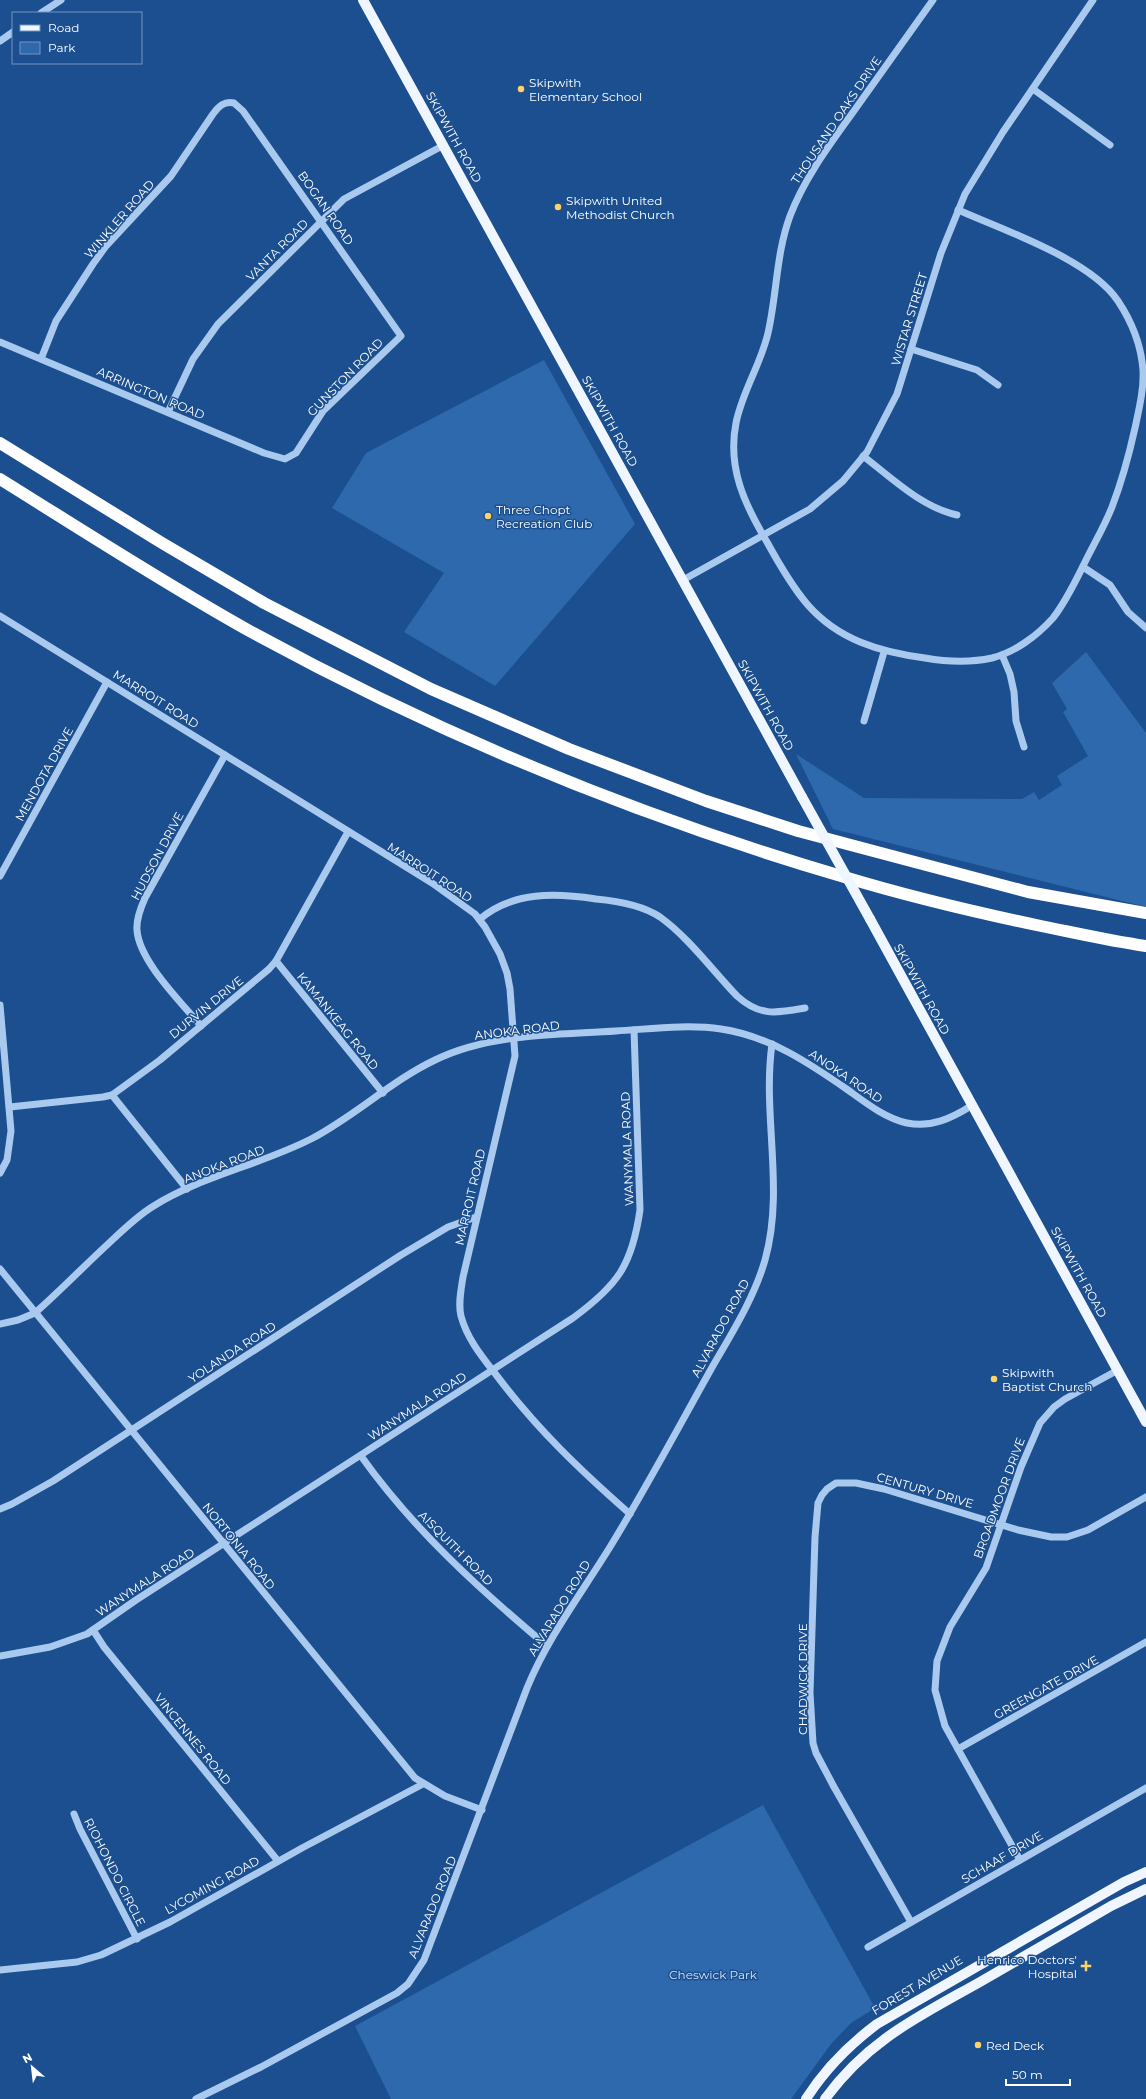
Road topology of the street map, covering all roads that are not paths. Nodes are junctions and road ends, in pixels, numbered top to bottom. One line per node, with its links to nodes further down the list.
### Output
1 (61, 0): 5 (street)
2 (363, 0): 10 (main road, SKIPWITH ROAD)
3 (933, 0): 25 (street, THOUSAND OAKS DRIVE)
4 (1093, 0): 8 (street, WISTAR STREET)
5 (43, 12)
6 (12, 33): 7 (street)
7 (0, 41)
8 (1033, 89): 11 (street); 12 (street, WISTAR STREET)
9 (226, 102): 13 (street, BOGAN ROAD); 17 (street, WINKLER ROAD)
10 (444, 145): 13 (street, VANTA ROAD); 27 (main road, SKIPWITH ROAD)
11 (1110, 145)
12 (958, 210): 16 (street, WISTAR STREET); 26 (street, THOUSAND OAKS DRIVE)
13 (322, 221): 14 (street, BOGAN ROAD); 19 (street, VANTA ROAD)
14 (401, 336): 21 (street, GUNSTON ROAD)
15 (0, 342): 17 (street, ARRINGTON ROAD)
16 (911, 349): 18 (street); 22 (street, WISTAR STREET)
17 (41, 359): 19 (street, ARRINGTON ROAD)
18 (998, 385)
19 (168, 412): 21 (street, ARRINGTON ROAD)
20 (0, 443): 38 (highway)
21 (294, 455)
22 (863, 456): 24 (street); 25 (street, WISTAR STREET)
23 (0, 479): 40 (highway)
24 (957, 515)
25 (763, 536): 27 (street, WISTAR STREET); 30 (street, THOUSAND OAKS DRIVE)
26 (1083, 567): 29 (street); 31 (street, THOUSAND OAKS DRIVE)
27 (683, 580): 50 (main road, SKIPWITH ROAD, bridge)
28 (0, 616): 32 (street, MARROIT ROAD)
29 (1146, 628)
30 (884, 652): 31 (street, THOUSAND OAKS DRIVE); 33 (street)
31 (1002, 655): 34 (street)
32 (107, 682): 35 (street, MARROIT ROAD); 37 (street, MENDOTA DRIVE)
33 (864, 721)
34 (1024, 747)
35 (225, 755): 36 (street, MARROIT ROAD); 44 (street, HUDSON DRIVE)
36 (348, 832): 39 (street, MARROIT ROAD); 41 (street, DURVIN DRIVE)
37 (0, 876)
38 (1146, 913)
39 (480, 919): 43 (street); 46 (street, MARROIT ROAD)
40 (1146, 946)
41 (276, 962): 44 (street, DURVIN DRIVE); 48 (street, KAMANKEAG ROAD)
42 (0, 1005): 51 (street)
43 (805, 1008)
44 (201, 1026): 49 (street, DURVIN DRIVE)
45 (634, 1030): 46 (street, ANOKA ROAD); 47 (street, ANOKA ROAD); 58 (street, WANYMALA ROAD)
46 (513, 1040): 48 (street, ANOKA ROAD); 54 (street, MARROIT ROAD)
47 (772, 1044): 50 (street, ANOKA ROAD); 66 (street, ALVARADO ROAD)
48 (383, 1093): 53 (street, ANOKA ROAD)
49 (112, 1095): 51 (street, DURVIN DRIVE); 53 (street)
50 (971, 1106): 59 (main road, SKIPWITH ROAD)
51 (10, 1107): 52 (street)
52 (0, 1173)
53 (187, 1189): 56 (street, ANOKA ROAD)
54 (476, 1217): 58 (street, MARROIT ROAD); 61 (street, YOLANDA ROAD)
55 (0, 1269): 56 (street, NORTONIA ROAD)
56 (35, 1313): 57 (street, ANOKA ROAD); 61 (street, NORTONIA ROAD)
57 (0, 1324)
58 (492, 1370): 62 (street, WANYMALA ROAD); 66 (street, MARROIT ROAD)
59 (1118, 1370): 60 (main road, SKIPWITH ROAD); 67 (street, BROADMOOR DRIVE)
60 (1146, 1422)
61 (131, 1430): 65 (street, YOLANDA ROAD); 68 (street, NORTONIA ROAD)
62 (361, 1456): 68 (street, WANYMALA ROAD); 71 (street, AISQUITH ROAD)
63 (830, 1487): 67 (street, CENTURY DRIVE); 82 (street, CHADWICK DRIVE)
64 (1146, 1497): 67 (street, CENTURY DRIVE)
65 (0, 1509)
66 (630, 1514): 71 (street, ALVARADO ROAD)
67 (1002, 1524): 73 (street, BROADMOOR DRIVE)
68 (223, 1544): 69 (street, WANYMALA ROAD); 74 (street, NORTONIA ROAD)
69 (93, 1630): 72 (street, WANYMALA ROAD); 79 (street, VINCENNES ROAD)
70 (1146, 1642): 73 (street, GREENGATE DRIVE)
71 (547, 1646): 76 (street, ALVARADO ROAD)
72 (0, 1656)
73 (958, 1749): 78 (street, BROADMOOR DRIVE)
74 (423, 1784): 76 (street, NORTONIA ROAD); 79 (street, LYCOMING ROAD)
75 (1146, 1788): 78 (street, SCHAAF DRIVE)
76 (482, 1810): 86 (street, ALVARADO ROAD)
77 (74, 1814): 83 (street, RIOHONDO CIRCLE)
78 (1020, 1860): 82 (street, SCHAAF DRIVE)
79 (278, 1861): 83 (street, LYCOMING ROAD)
80 (1146, 1872): 87 (main road, FOREST AVENUE)
81 (1146, 1889): 88 (main road)
82 (911, 1922): 84 (street, SCHAAF DRIVE)
83 (137, 1939): 85 (street, LYCOMING ROAD)
84 (868, 1947)
85 (0, 1970)
86 (196, 2099)
87 (806, 2099)
88 (825, 2099)

